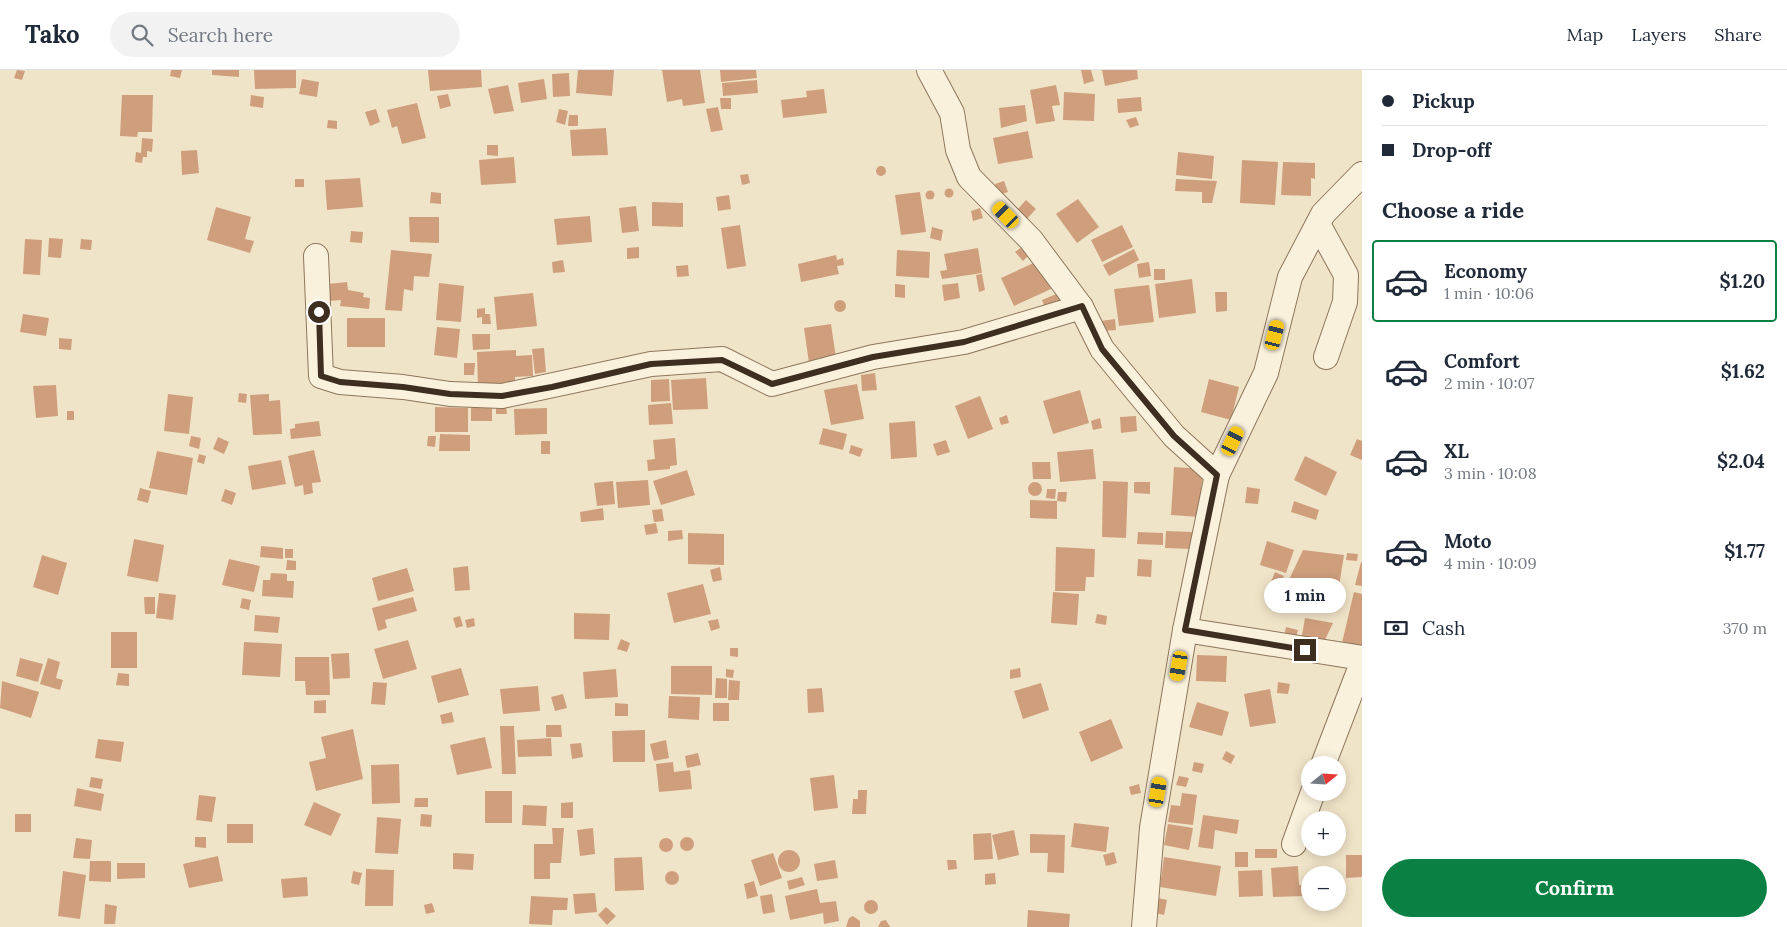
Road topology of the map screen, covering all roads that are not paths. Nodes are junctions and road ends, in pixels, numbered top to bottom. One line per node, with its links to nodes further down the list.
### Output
1 (929, 70): 5 (street)
2 (1362, 174): 3 (street)
3 (1318, 224): 6 (street); 7 (street)
4 (316, 256): 5 (street)
5 (1082, 306): 7 (street)
6 (1326, 356)
7 (1217, 475): 8 (street)
8 (1185, 630): 9 (street); 14 (street)
9 (1362, 658)
10 (1362, 669): 11 (street)
11 (1327, 756)
12 (1310, 801): 13 (street)
13 (1294, 844)
14 (1144, 927)

